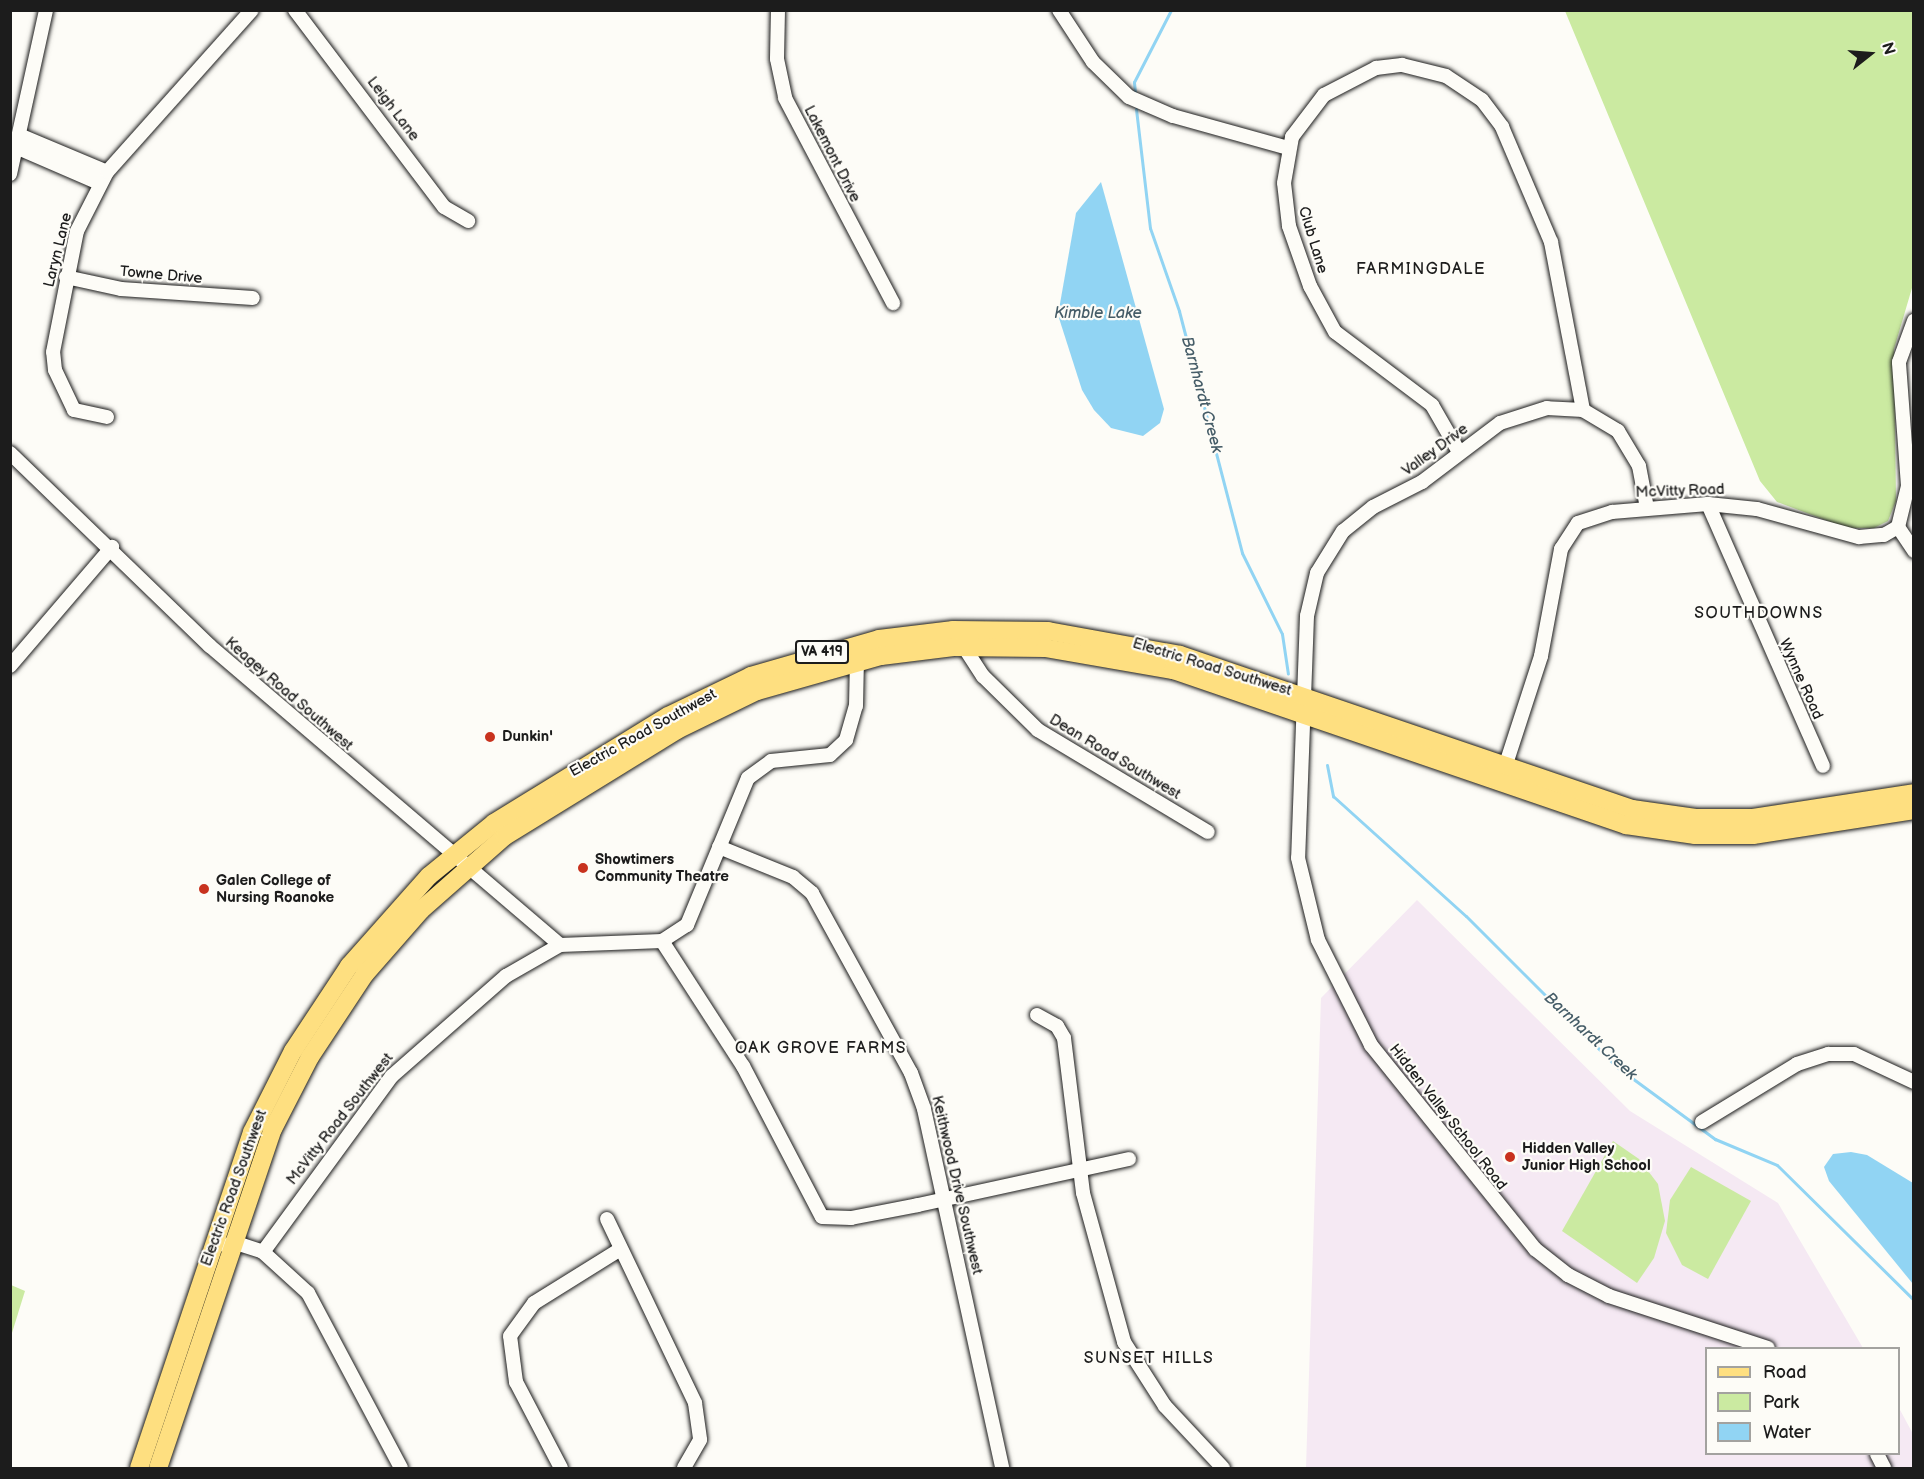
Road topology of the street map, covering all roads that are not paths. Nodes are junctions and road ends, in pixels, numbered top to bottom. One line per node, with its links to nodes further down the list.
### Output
1 (46, 10): 6 (street)
2 (252, 10): 9 (street, Laryn Lane)
3 (296, 10): 10 (street, Leigh Lane)
4 (778, 10): 13 (street, Lakemont Drive)
5 (1059, 10): 7 (street)
6 (17, 141): 8 (street); 9 (street)
7 (1288, 148): 15 (street, Club Lane); 17 (street, Club Lane)
8 (10, 174)
9 (103, 178): 11 (street, Laryn Lane)
10 (468, 221)
11 (66, 277): 12 (street, Towne Drive); 16 (street, Laryn Lane)
12 (253, 298)
13 (894, 303)
14 (1914, 321): 21 (street)
15 (1583, 410): 17 (street, Valley Drive); 20 (street, Valley Drive)
16 (107, 417)
17 (1459, 452): 27 (street, Valley Drive)
18 (10, 453): 22 (street, Keagey Road Southwest)
19 (1707, 504): 20 (street, McVitty Road); 21 (street, McVitty Road); 29 (street, Wynne Road)
20 (1647, 508): 30 (street, McVitty Road)
21 (1898, 527): 23 (street)
22 (112, 548): 26 (street); 35 (street, Keagey Road Southwest)
23 (1914, 550)
24 (964, 647): 25 (main road, Electric Road Southwest / VA 419); 28 (main road, Electric Road Southwest / VA 419); 33 (street, Dean Road Southwest)
25 (857, 660): 34 (street); 36 (main road, Electric Road Southwest / VA 419)
26 (10, 666)
27 (1305, 695): 28 (street, Valley Drive); 30 (main road, Electric Road Southwest / VA 419); 35 (main road, Electric Road Southwest / VA 419)
28 (1302, 715): 32 (main road, Electric Road Southwest / VA 419); 50 (street, Hidden Valley School Road)
29 (1823, 766)
30 (1505, 767): 31 (main road, Electric Road Southwest / VA 419)
31 (1914, 793)
32 (1914, 810)
33 (1208, 832)
34 (719, 848): 37 (street); 44 (street, Keithwood Drive Southwest)
35 (452, 855): 36 (street, Keagey Road Southwest); 49 (main road, Electric Road Southwest / VA 419)
36 (468, 866): 38 (street, Keagey Road Southwest); 46 (main road, Electric Road Southwest / VA 419)
37 (662, 941): 38 (street, McVitty Road Southwest); 44 (street)
38 (560, 945): 48 (street, McVitty Road Southwest)
39 (1037, 1015): 43 (street)
40 (1914, 1082): 41 (street)
41 (1702, 1122)
42 (1129, 1159): 43 (street)
43 (1079, 1170): 44 (street); 57 (street)
44 (944, 1199): 56 (street, Keithwood Drive Southwest)
45 (607, 1219): 47 (street)
46 (233, 1242): 48 (street); 49 (street); 52 (main road, Electric Road Southwest / VA 419)
47 (619, 1250): 54 (street); 55 (street)
48 (263, 1252): 53 (street)
49 (207, 1258): 51 (main road, Electric Road Southwest / VA 419)
50 (1765, 1347)
51 (139, 1468)
52 (158, 1468)
53 (401, 1468)
54 (561, 1468)
55 (684, 1468)
56 (1002, 1468)
57 (1223, 1468)

